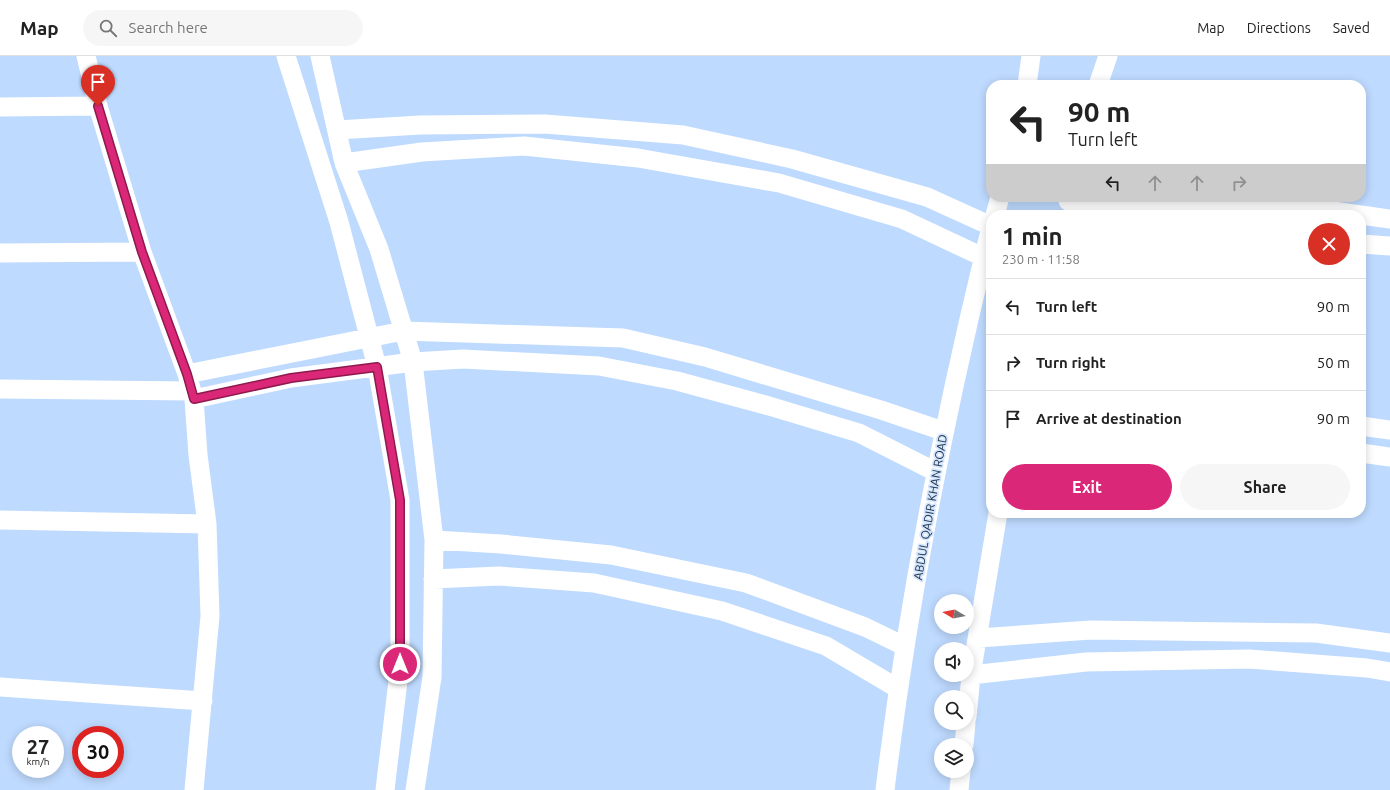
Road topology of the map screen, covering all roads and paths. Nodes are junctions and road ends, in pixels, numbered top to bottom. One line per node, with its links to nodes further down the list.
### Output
1 (86, 56): 8 (street)
2 (286, 56): 24 (street)
3 (320, 56): 10 (street)
4 (1031, 56): 6 (street)
5 (1108, 56): 7 (street)
6 (1028, 80)
7 (1100, 80)
8 (98, 106): 9 (street); 20 (street)
9 (0, 107)
10 (337, 130): 11 (street); 16 (street)
11 (344, 163): 22 (street); 23 (street)
12 (1067, 204): 13 (street)
13 (1295, 210)
14 (1366, 216): 15 (street)
15 (1390, 219)
16 (986, 224)
17 (1366, 244): 18 (street)
18 (1390, 246)
19 (986, 248): 22 (street, ABDUL QADIR KHAN ROAD)
20 (142, 252): 21 (street); 27 (street)
21 (0, 253)
22 (984, 257): 31 (street, ABDUL QADIR KHAN ROAD)
23 (403, 331): 24 (street); 25 (street); 31 (street)
24 (368, 337): 26 (street); 27 (street)
25 (413, 362): 26 (street); 34 (street); 38 (street)
26 (377, 367): 27 (street); 51 (street)
27 (191, 388): 28 (street); 37 (street)
28 (0, 389)
29 (1366, 427): 30 (street)
30 (1390, 430)
31 (943, 431): 34 (street, ABDUL QADIR KHAN ROAD)
32 (1366, 454): 33 (street)
33 (1390, 457)
34 (936, 472): 42 (street, ABDUL QADIR KHAN ROAD)
35 (997, 518): 40 (street)
36 (0, 520): 37 (street)
37 (207, 524): 48 (street)
38 (434, 540): 39 (street); 42 (street)
39 (433, 579): 47 (street); 52 (street)
40 (978, 638): 41 (street); 43 (street)
41 (1390, 643)
42 (904, 646): 47 (street, ABDUL QADIR KHAN ROAD)
43 (974, 662)
44 (1390, 672): 45 (street)
45 (974, 674)
46 (0, 687): 48 (street)
47 (898, 688): 53 (street, ABDUL QADIR KHAN ROAD)
48 (203, 701): 50 (street)
49 (960, 778): 54 (street)
50 (194, 790)
51 (385, 790)
52 (415, 790)
53 (885, 790)
54 (959, 790)

